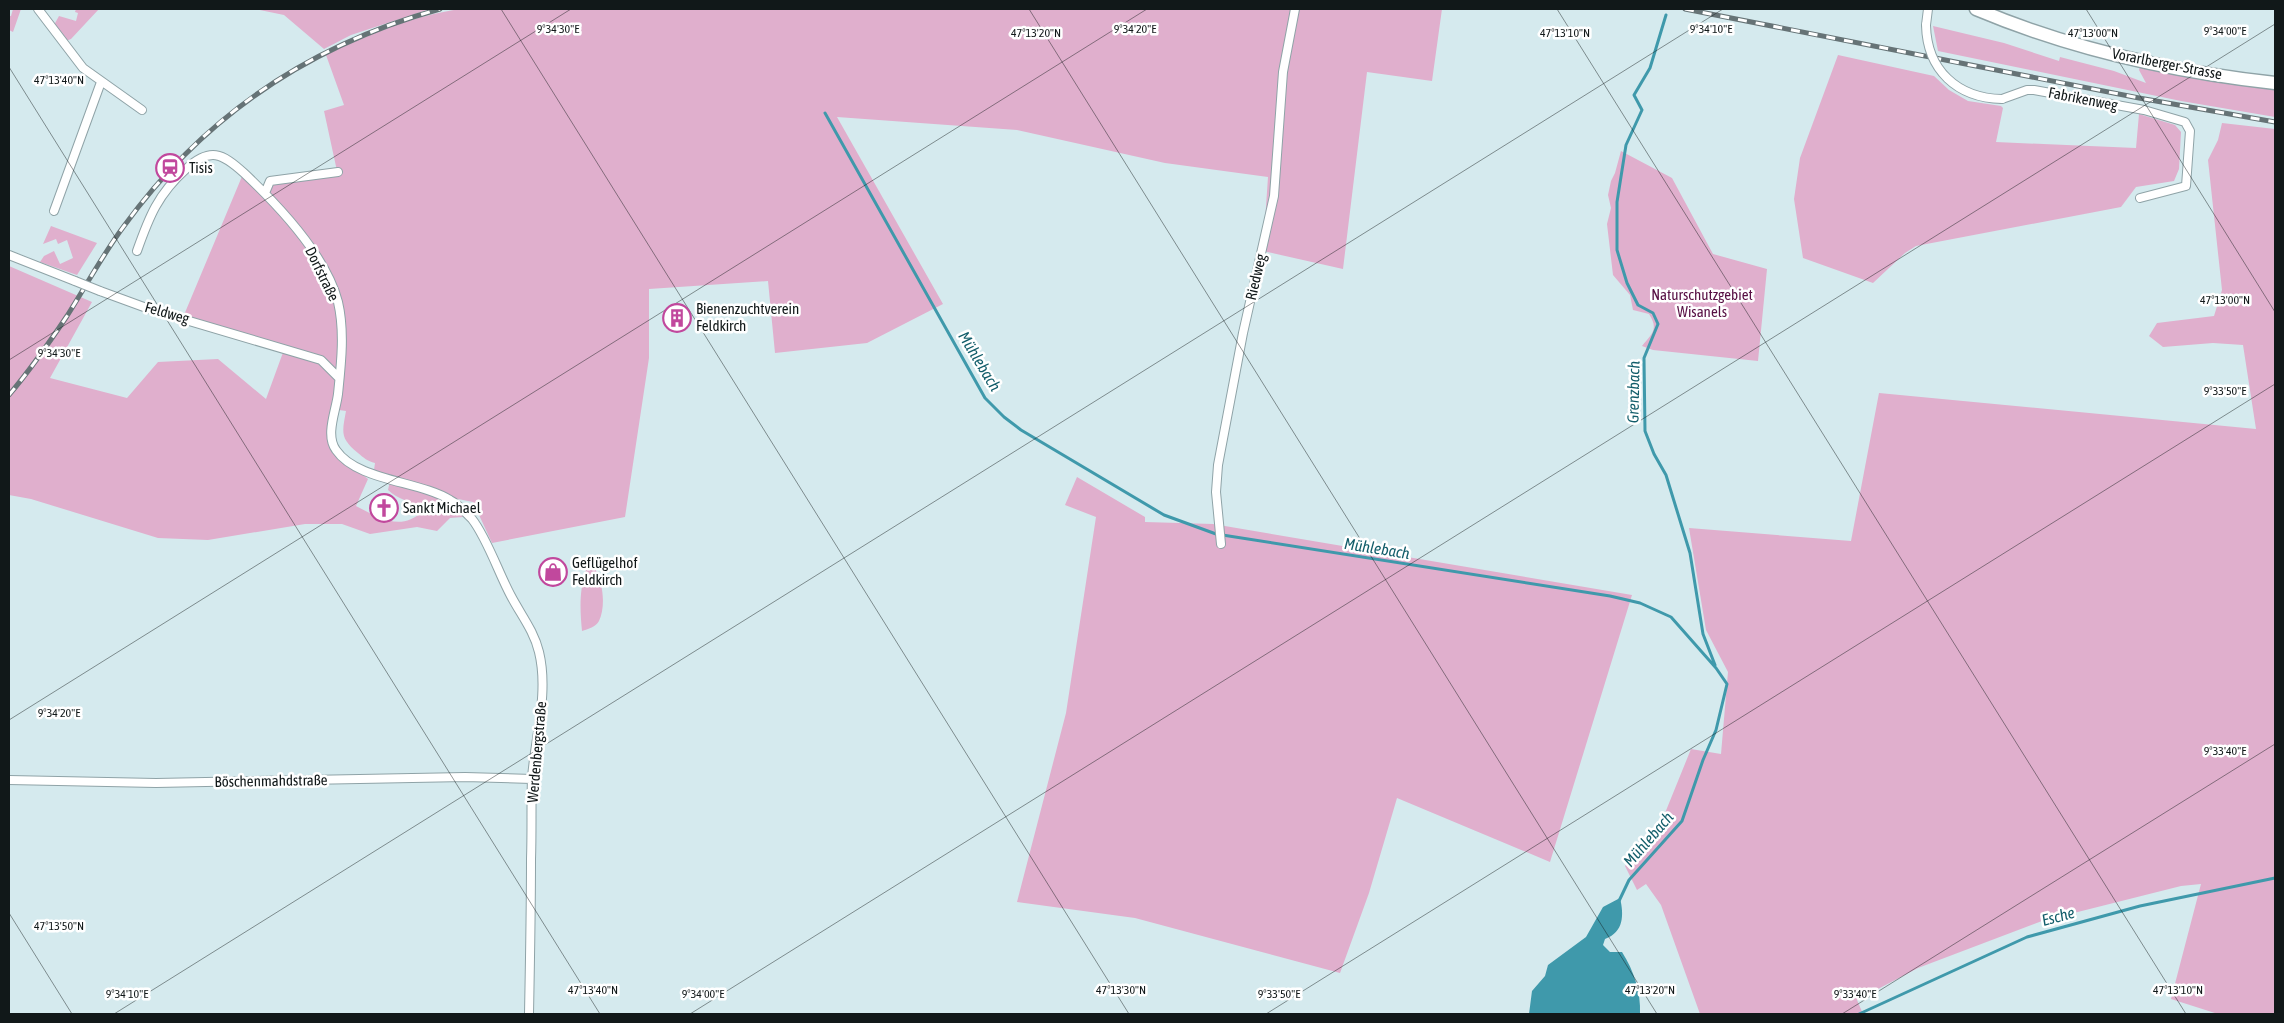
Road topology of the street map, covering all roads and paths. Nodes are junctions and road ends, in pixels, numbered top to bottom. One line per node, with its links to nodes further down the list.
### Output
1 (38, 9): 5 (street)
2 (1295, 9): 18 (street, Riedweg)
3 (1928, 9): 10 (street, Fabrikenweg, bridge)
4 (1976, 9): 6 (main road, Vorarlberger-Strasse)
5 (101, 82): 7 (street); 11 (street)
6 (2275, 83)
7 (142, 110)
8 (338, 172): 9 (street)
9 (265, 193): 12 (street, Dorfstraße); 14 (street, Dorfstraße)
10 (2140, 198)
11 (54, 210)
12 (137, 252)
13 (9, 255): 15 (street, Feldweg, bridge)
14 (341, 354): 15 (street); 16 (street, Dorfstraße)
15 (327, 364): 16 (street, Feldweg)
16 (340, 378): 17 (street, Dorfstraße)
17 (463, 510): 19 (street, Werdenbergstraße)
18 (1220, 538)
19 (532, 779): 20 (street, Böschenmahdstraße); 21 (street, Werdenbergstraße)
20 (9, 780)
21 (529, 1014)

